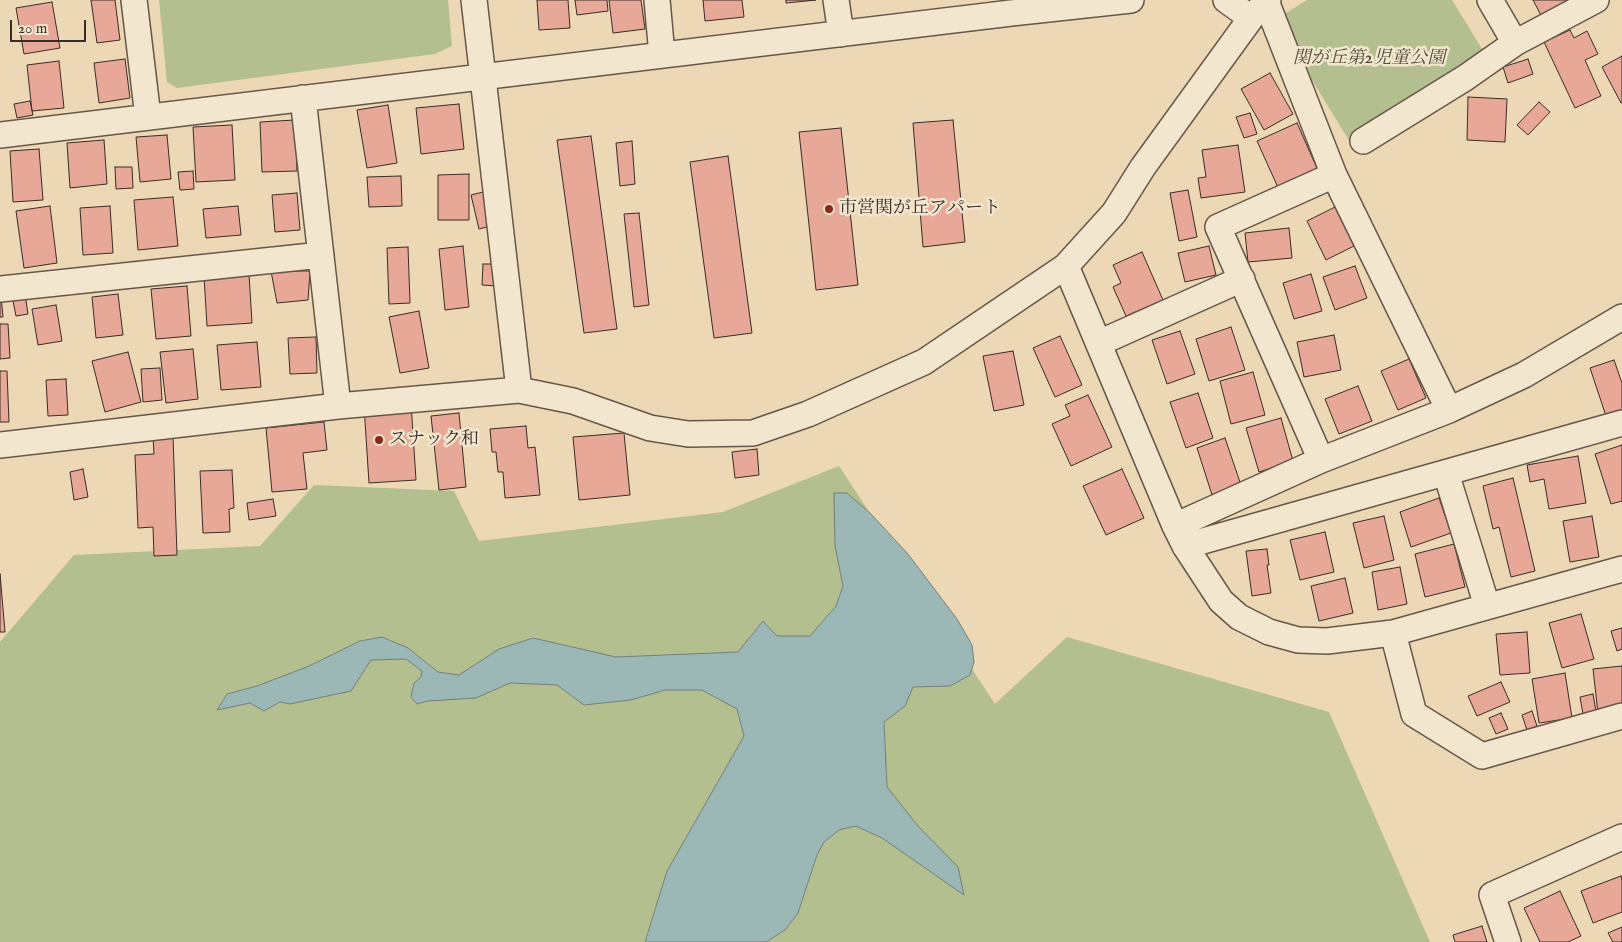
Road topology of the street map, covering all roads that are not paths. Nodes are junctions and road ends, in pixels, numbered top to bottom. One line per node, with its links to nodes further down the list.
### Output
1 (134, 0): 16 (street)
2 (474, 0): 14 (street)
3 (657, 0): 13 (street)
4 (836, 0): 11 (street)
5 (1131, 0): 10 (street)
6 (1226, 0): 9 (street)
7 (1490, 0): 12 (street)
8 (1596, 0): 12 (street)
9 (1262, 6): 19 (street); 21 (street)
10 (1010, 7): 11 (street)
11 (840, 34): 13 (street)
12 (1515, 43): 18 (street)
13 (662, 55): 14 (street)
14 (482, 77): 15 (street); 26 (street)
15 (303, 98): 16 (street); 20 (street)
16 (148, 117): 17 (street)
17 (0, 134)
18 (1363, 141)
19 (1334, 175): 22 (street); 28 (street)
20 (321, 255): 23 (street); 27 (street)
21 (1066, 266): 25 (street); 26 (street)
22 (1242, 279): 25 (street); 31 (street)
23 (0, 289)
24 (1622, 317): 28 (street)
25 (1099, 343): 33 (street)
26 (519, 390): 27 (street)
27 (338, 406): 30 (street)
28 (1449, 410): 31 (street)
29 (1622, 423): 32 (street)
30 (0, 445)
31 (1321, 460): 33 (street)
32 (1446, 472): 33 (street); 35 (street)
33 (1180, 536): 36 (street)
34 (1622, 569): 35 (street)
35 (1487, 606): 36 (street)
36 (1393, 633): 37 (street)
37 (1622, 716)
38 (1622, 837): 39 (street)
39 (1508, 942)

